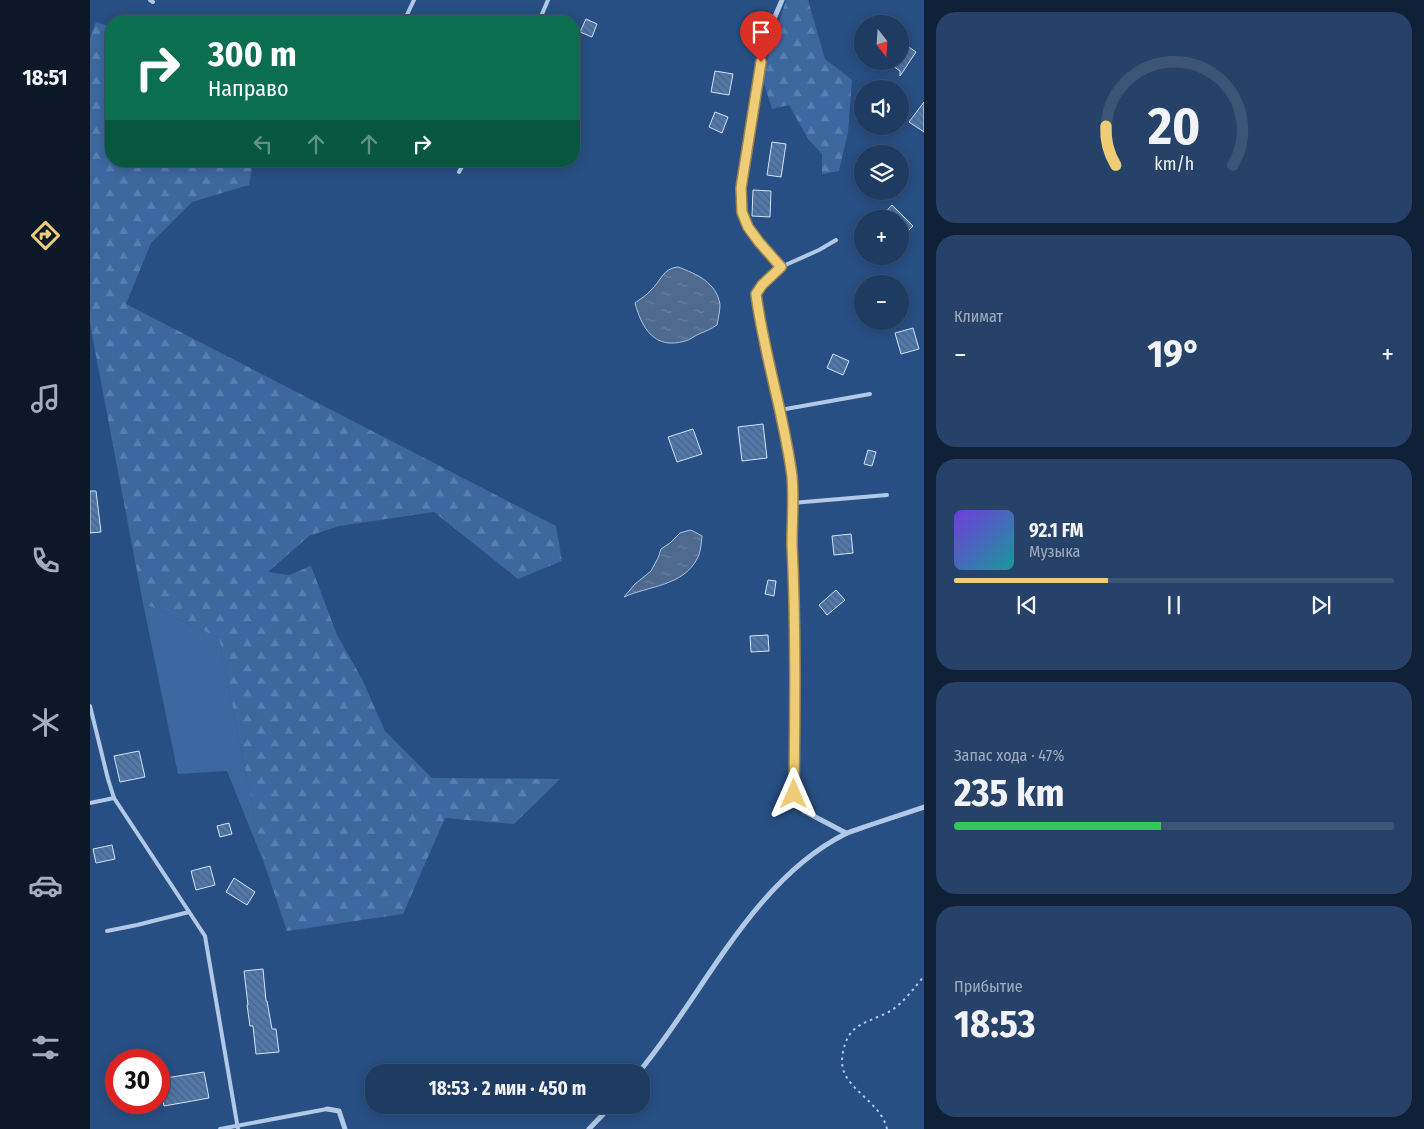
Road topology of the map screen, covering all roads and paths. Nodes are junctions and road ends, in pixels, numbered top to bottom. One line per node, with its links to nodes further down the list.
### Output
1 (414, 0): 4 (lane)
2 (548, 0): 5 (lane)
3 (782, 0): 9 (street)
4 (407, 15)
5 (541, 15)
6 (462, 167): 7 (lane)
7 (459, 172)
8 (836, 240): 9 (lane)
9 (781, 267): 11 (street)
10 (870, 394): 11 (lane)
11 (780, 410): 13 (street)
12 (887, 495): 13 (lane)
13 (792, 503): 18 (street)
14 (90, 706): 15 (lane)
15 (114, 798): 16 (lane); 19 (lane)
16 (90, 803)
17 (924, 807): 18 (street)
18 (846, 833): 22 (street)
19 (189, 912): 20 (lane); 25 (lane)
20 (108, 931)
21 (924, 976): 29 (path)
22 (645, 1064)
23 (327, 1109): 25 (lane); 27 (street)
24 (603, 1114): 28 (street)
25 (238, 1127): 26 (lane)
26 (220, 1129)
27 (345, 1129)
28 (589, 1129)
29 (887, 1129)

